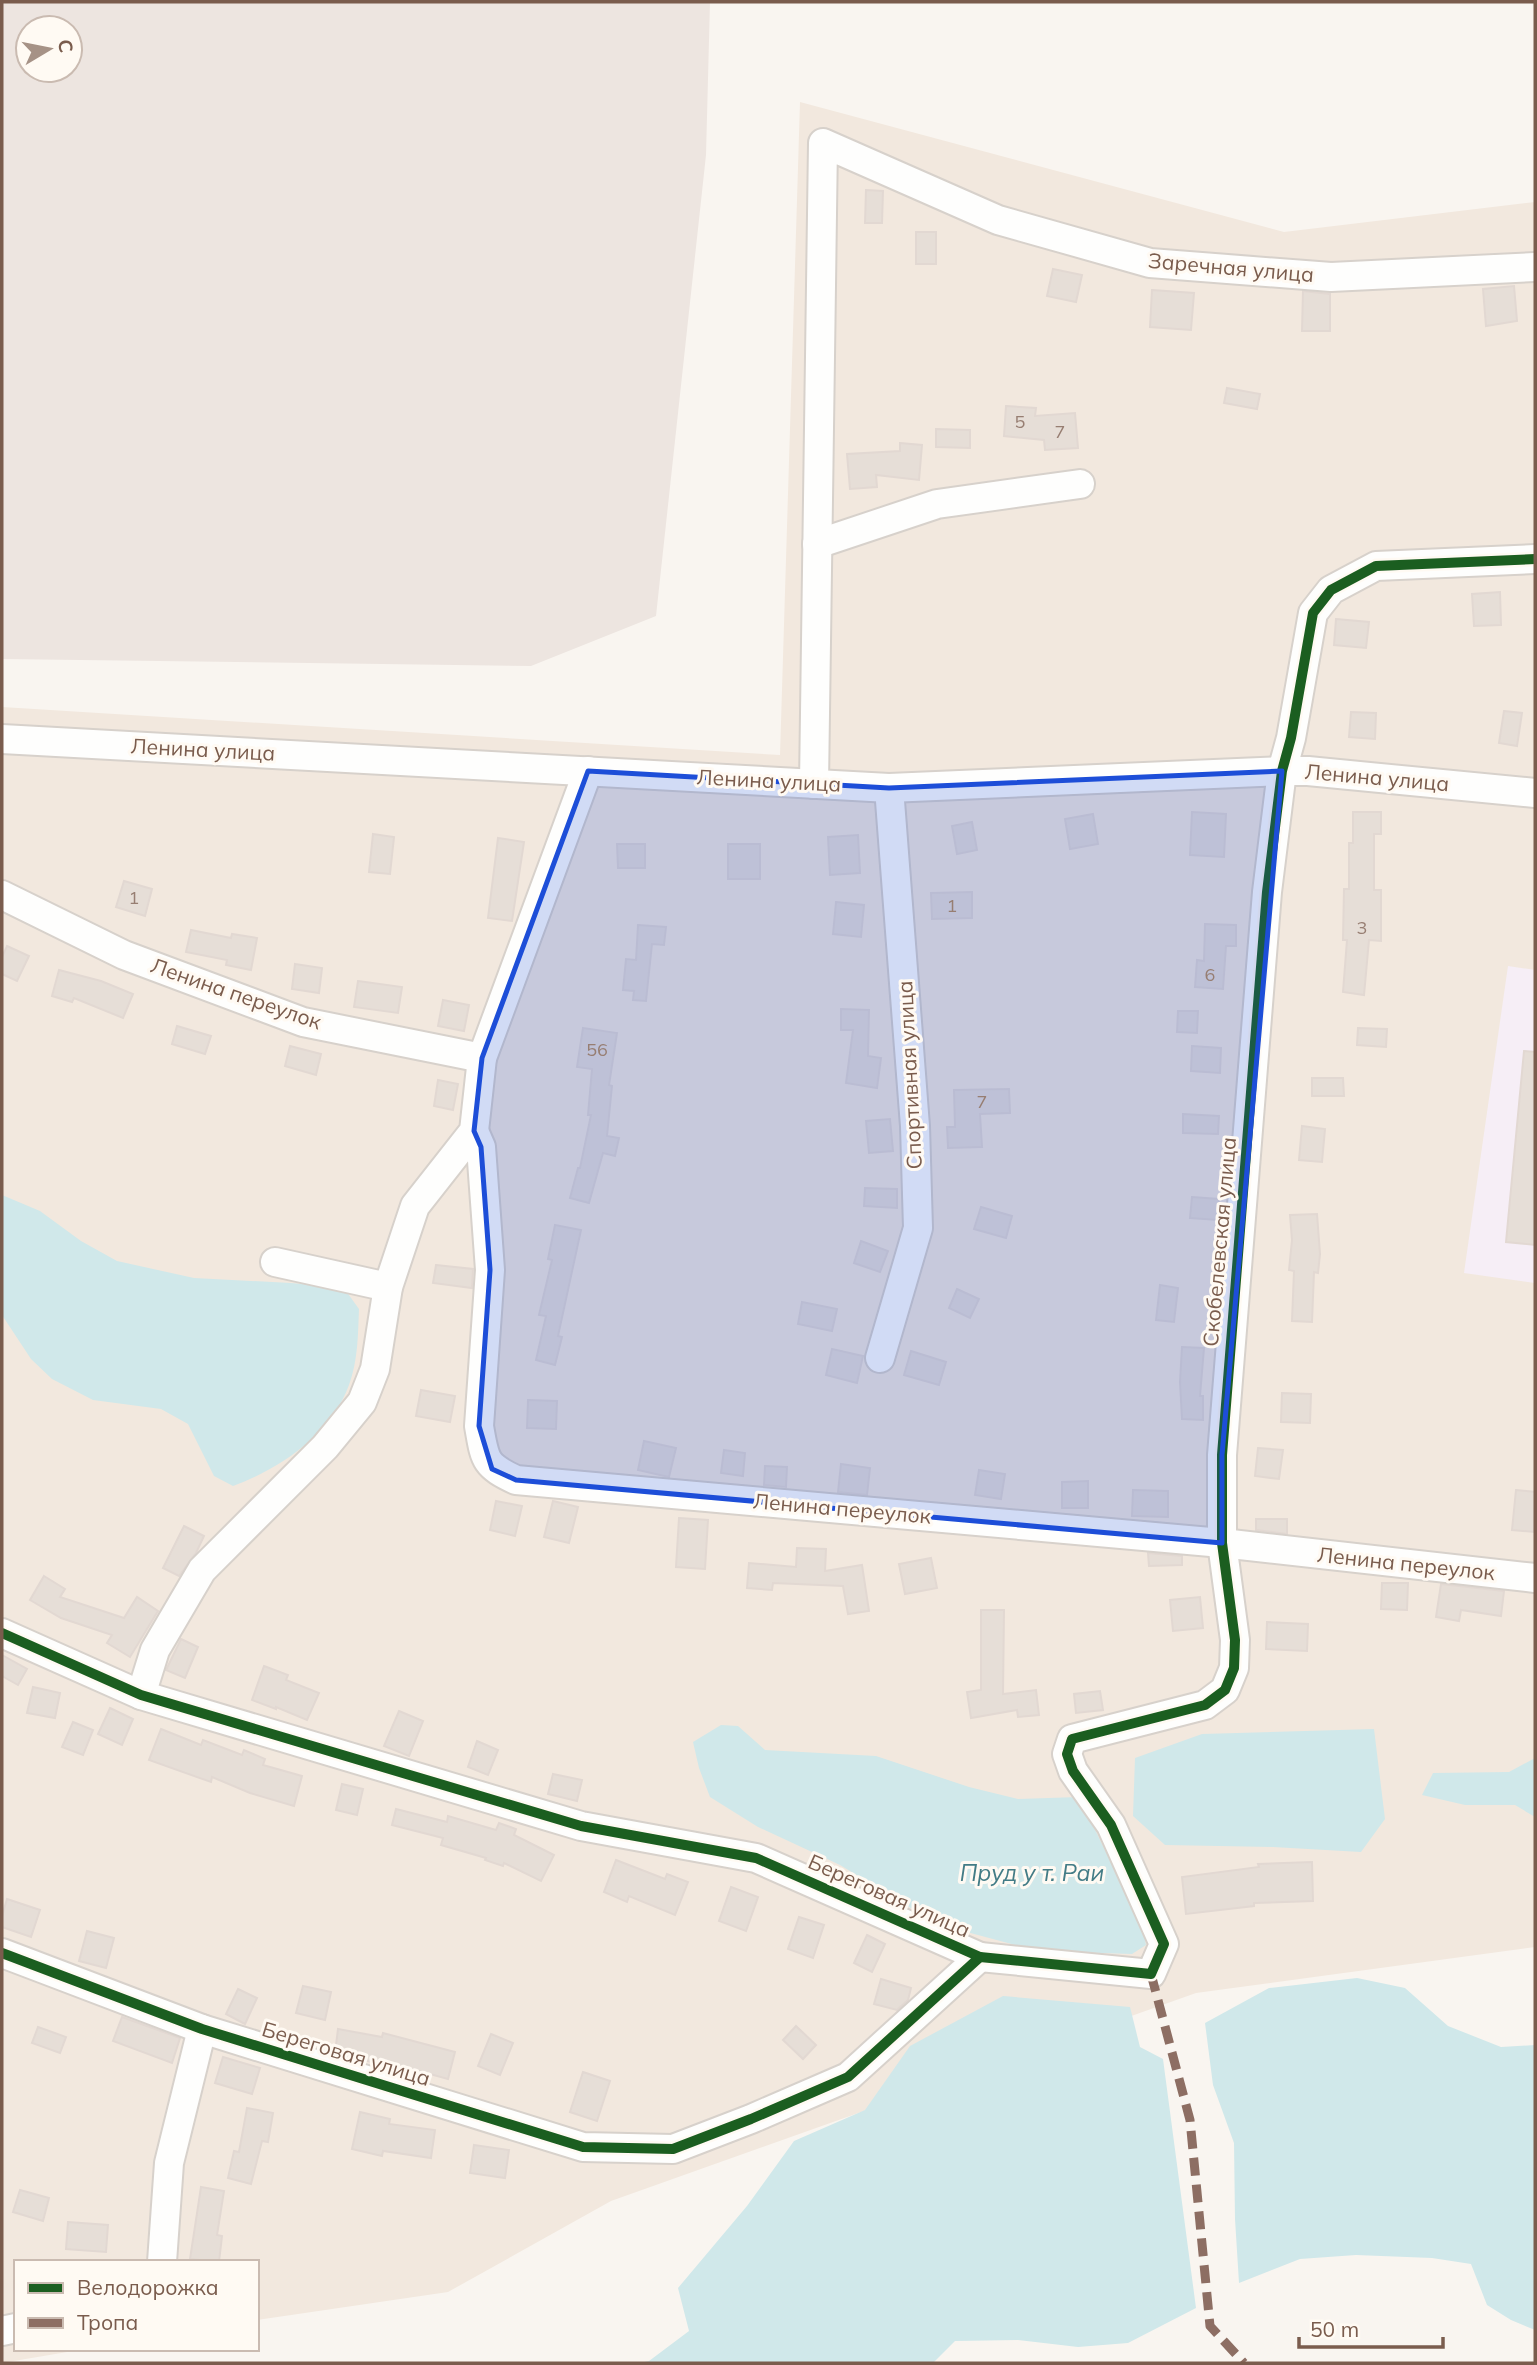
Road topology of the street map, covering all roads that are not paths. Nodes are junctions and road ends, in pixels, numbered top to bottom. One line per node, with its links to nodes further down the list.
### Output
1 (1535, 267): 3 (street, Заречная улица)
2 (1080, 484): 3 (street)
3 (817, 544): 8 (street)
4 (1535, 559): 7 (street, Скобелевская улица)
5 (2, 739): 6 (street, Ленина улица)
6 (588, 771): 8 (street, Ленина улица); 12 (street)
7 (1282, 771): 9 (street, Ленина улица); 10 (street, Ленина улица); 17 (street, Скобелевская улица)
8 (814, 784): 9 (street, Ленина улица)
9 (890, 788): 16 (street, Спортивная улица)
10 (1535, 793)
11 (2, 895): 12 (street, Ленина переулок)
12 (482, 1058): 13 (street)
13 (474, 1130): 15 (street); 17 (street, Ленина переулок)
14 (275, 1262): 15 (street)
15 (388, 1287): 20 (street)
16 (880, 1358)
17 (1222, 1543): 18 (street, Ленина переулок); 22 (street, Скобелевская улица)
18 (1535, 1578)
19 (2, 1633): 20 (street, Береговая улица)
20 (141, 1695): 22 (street, Береговая улица)
21 (2, 1953): 23 (street, Береговая улица)
22 (980, 1957): 23 (street, Береговая улица)
23 (202, 2029): 24 (street)
24 (162, 2260)

